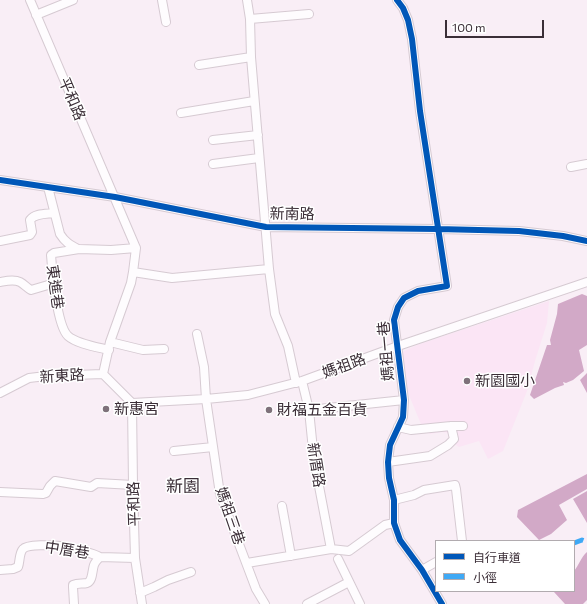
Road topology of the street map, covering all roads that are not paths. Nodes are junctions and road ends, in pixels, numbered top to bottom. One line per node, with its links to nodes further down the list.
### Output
1 (30, 0): 6 (street, 平和路)
2 (74, 0): 6 (street)
3 (162, 0): 9 (street)
4 (248, 0): 8 (street, 新厝路)
5 (397, 0): 25 (street, 媽祖一巷)
6 (36, 14): 22 (street, 平和路)
7 (309, 14): 8 (street)
8 (250, 19): 10 (street, 新厝路)
9 (166, 22)
10 (251, 57): 11 (street); 12 (street, 新厝路)
11 (199, 65)
12 (254, 101): 13 (street); 14 (street, 新厝路)
13 (181, 113)
14 (258, 135): 15 (street); 16 (street, 新厝路)
15 (213, 140)
16 (260, 158): 17 (street); 24 (street, 新厝路)
17 (213, 164)
18 (587, 164): 19 (street)
19 (571, 167)
20 (0, 180): 21 (street, 新南路)
21 (48, 187): 22 (street, 新南路); 23 (street)
22 (115, 197): 24 (street, 新南路); 28 (street, 平和路)
23 (54, 213): 26 (street); 29 (street)
24 (266, 228): 25 (street, 新南路); 30 (street, 新厝路)
25 (438, 229): 27 (street, 新南路); 37 (street, 媽祖一巷)
26 (0, 241)
27 (587, 241)
28 (136, 248): 29 (street, 東進巷); 31 (street)
29 (79, 249): 34 (street, 東進巷)
30 (269, 269): 31 (street); 40 (street, 新厝路)
31 (134, 272): 36 (street)
32 (0, 282): 34 (street)
33 (587, 282): 37 (street, 媽祖路)
34 (55, 290): 36 (street, 東進巷)
35 (197, 334): 42 (street, 媽祖三巷)
36 (109, 346): 38 (street, 東進巷); 39 (street)
37 (398, 346): 40 (street, 媽祖路); 43 (street, 媽祖一巷)
38 (164, 349)
39 (103, 374): 41 (street, 新東路); 44 (street)
40 (299, 382): 42 (street, 媽祖路); 45 (street, 新厝路)
41 (0, 393)
42 (206, 399): 44 (street, 媽祖路); 49 (street, 媽祖三巷)
43 (404, 400): 45 (street); 48 (street, 媽祖一巷)
44 (132, 403): 52 (street, 平和路)
45 (309, 410): 58 (street, 新厝路)
46 (451, 426): 47 (street); 48 (street); 51 (street)
47 (463, 426)
48 (398, 427): 51 (street, 媽祖一巷)
49 (213, 447): 50 (street); 63 (street, 媽祖三巷)
50 (174, 451)
51 (388, 462): 54 (street, 媽祖一巷)
52 (133, 485): 53 (street); 61 (street, 平和路)
53 (0, 492)
54 (394, 500): 56 (street, 媽祖一巷); 57 (street)
55 (282, 506): 59 (street)
56 (394, 522): 58 (street); 66 (street, 媽祖一巷)
57 (462, 540)
58 (331, 549): 59 (street)
59 (291, 556): 63 (street)
60 (100, 557): 61 (street, 中厝巷); 65 (street, 中厝巷); 70 (street, 中厝巷)
61 (135, 558): 69 (street, 平和路)
62 (338, 559): 68 (street)
63 (247, 563): 72 (street, 媽祖三巷)
64 (435, 563): 66 (street)
65 (0, 570)
66 (422, 570): 75 (street, 媽祖一巷)
67 (191, 572): 69 (street)
68 (349, 582): 73 (street); 74 (street)
69 (140, 593): 71 (street, 平和路)
70 (74, 604)
71 (142, 604)
72 (265, 604)
73 (307, 604)
74 (360, 604)
75 (442, 604)

